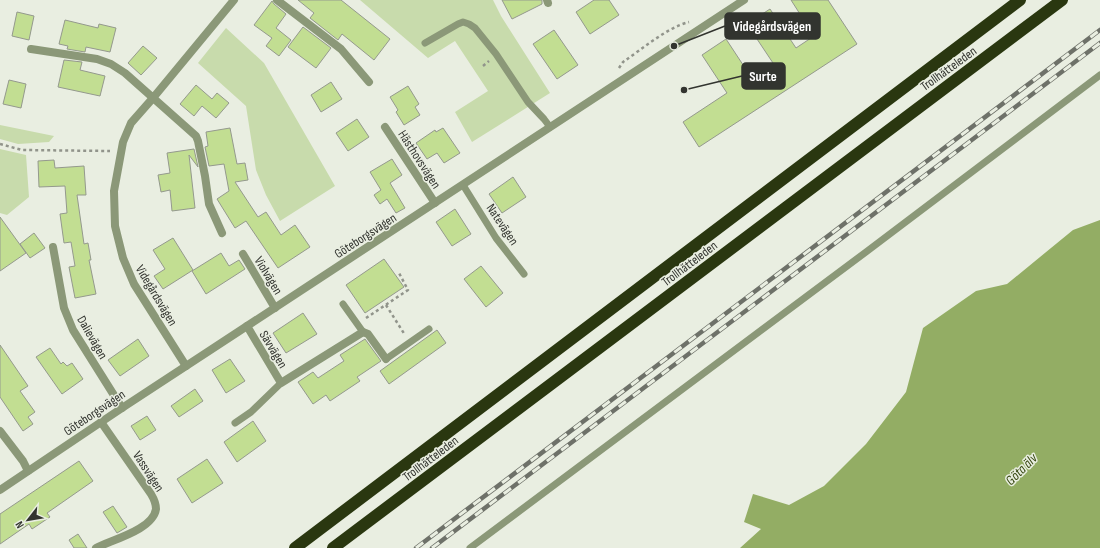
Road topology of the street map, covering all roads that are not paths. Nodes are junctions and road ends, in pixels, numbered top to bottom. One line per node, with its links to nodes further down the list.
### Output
1 (234, 0): 10 (street, Videgårdsvägen)
2 (277, 0): 9 (street)
3 (744, 0): 12 (street, Göteborgsvägen)
4 (1020, 0): 35 (highway, Trollhätteleden)
5 (1062, 0): 36 (highway, Trollhätteleden)
6 (425, 43): 12 (lane)
7 (31, 49): 10 (street)
8 (1100, 75): 37 (lane)
9 (369, 82)
10 (153, 98): 15 (street); 25 (street, Videgårdsvägen)
11 (385, 127): 14 (street, Hästhovsvägen)
12 (550, 127): 13 (street, Göteborgsvägen)
13 (463, 185): 14 (street, Göteborgsvägen); 18 (lane, Natevägen)
14 (435, 203): 20 (street, Göteborgsvägen)
15 (222, 233)
16 (53, 247): 27 (street, Dalievägen)
17 (243, 254): 20 (street, Violvägen)
18 (524, 274)
19 (343, 304): 23 (lane)
20 (275, 308): 21 (street, Göteborgsvägen)
21 (247, 326): 25 (street, Göteborgsvägen); 26 (street, Sävvägen)
22 (429, 329): 24 (lane)
23 (363, 332): 24 (street); 26 (street)
24 (386, 359)
25 (186, 366): 27 (street, Göteborgsvägen)
26 (281, 383): 29 (lane)
27 (122, 408): 28 (street, Göteborgsvägen)
28 (101, 422): 31 (street, Göteborgsvägen); 33 (street, Vassvägen)
29 (234, 423)
30 (0, 431): 31 (street)
31 (28, 471): 32 (street, Göteborgsvägen)
32 (0, 490)
33 (114, 545): 34 (street, Vassvägen)
34 (96, 548)
35 (295, 548)
36 (332, 548)
37 (470, 548)

